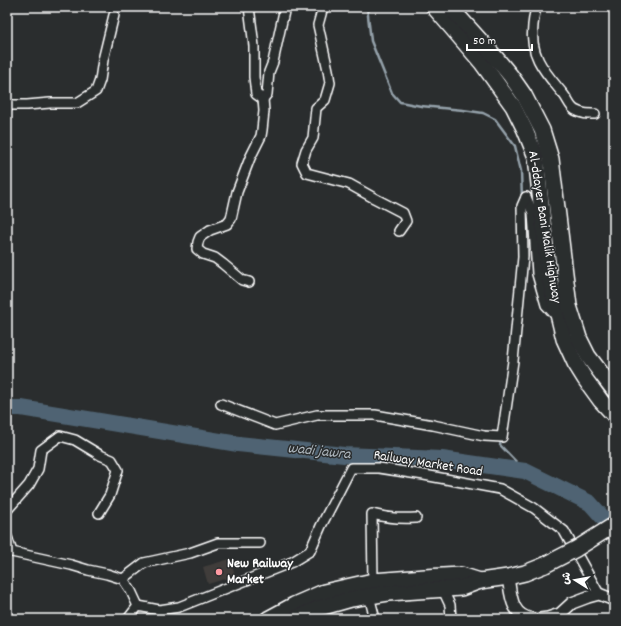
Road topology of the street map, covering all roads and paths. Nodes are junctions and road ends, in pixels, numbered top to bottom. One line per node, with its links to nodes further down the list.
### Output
1 (249, 7): 8 (street)
2 (323, 7): 11 (street)
3 (434, 7): 13 (highway, Al-ddayer Bani Malik Highway)
4 (450, 7): 14 (highway, Al-ddayer Bani Malik Highway)
5 (537, 7): 10 (street)
6 (284, 8): 8 (street)
7 (114, 15): 9 (street)
8 (263, 99): 12 (street)
9 (7, 105)
10 (595, 114)
11 (399, 231)
12 (249, 282)
13 (558, 318): 15 (street); 16 (highway, Al-ddayer Bani Malik Highway)
14 (614, 390)
15 (221, 404)
16 (614, 415)
17 (7, 510): 18 (street)
18 (99, 512)
19 (416, 518): 27 (street)
20 (614, 525): 24 (highway, bridge)
21 (7, 537): 23 (street)
22 (260, 543): 25 (street)
23 (9, 551): 25 (street)
24 (508, 577): 26 (highway); 37 (street)
25 (123, 579): 31 (street)
26 (480, 581): 27 (highway); 28 (highway)
27 (371, 589): 28 (highway); 33 (highway); 34 (highway); 35 (street)
28 (443, 590): 36 (street)
29 (599, 594): 30 (street); 31 (street, Railway Market Road); 38 (street)
30 (614, 600)
31 (138, 606): 32 (street)
32 (128, 619)
33 (268, 619)
34 (294, 619)
35 (375, 619)
36 (451, 619)
37 (533, 619)
38 (540, 619)

